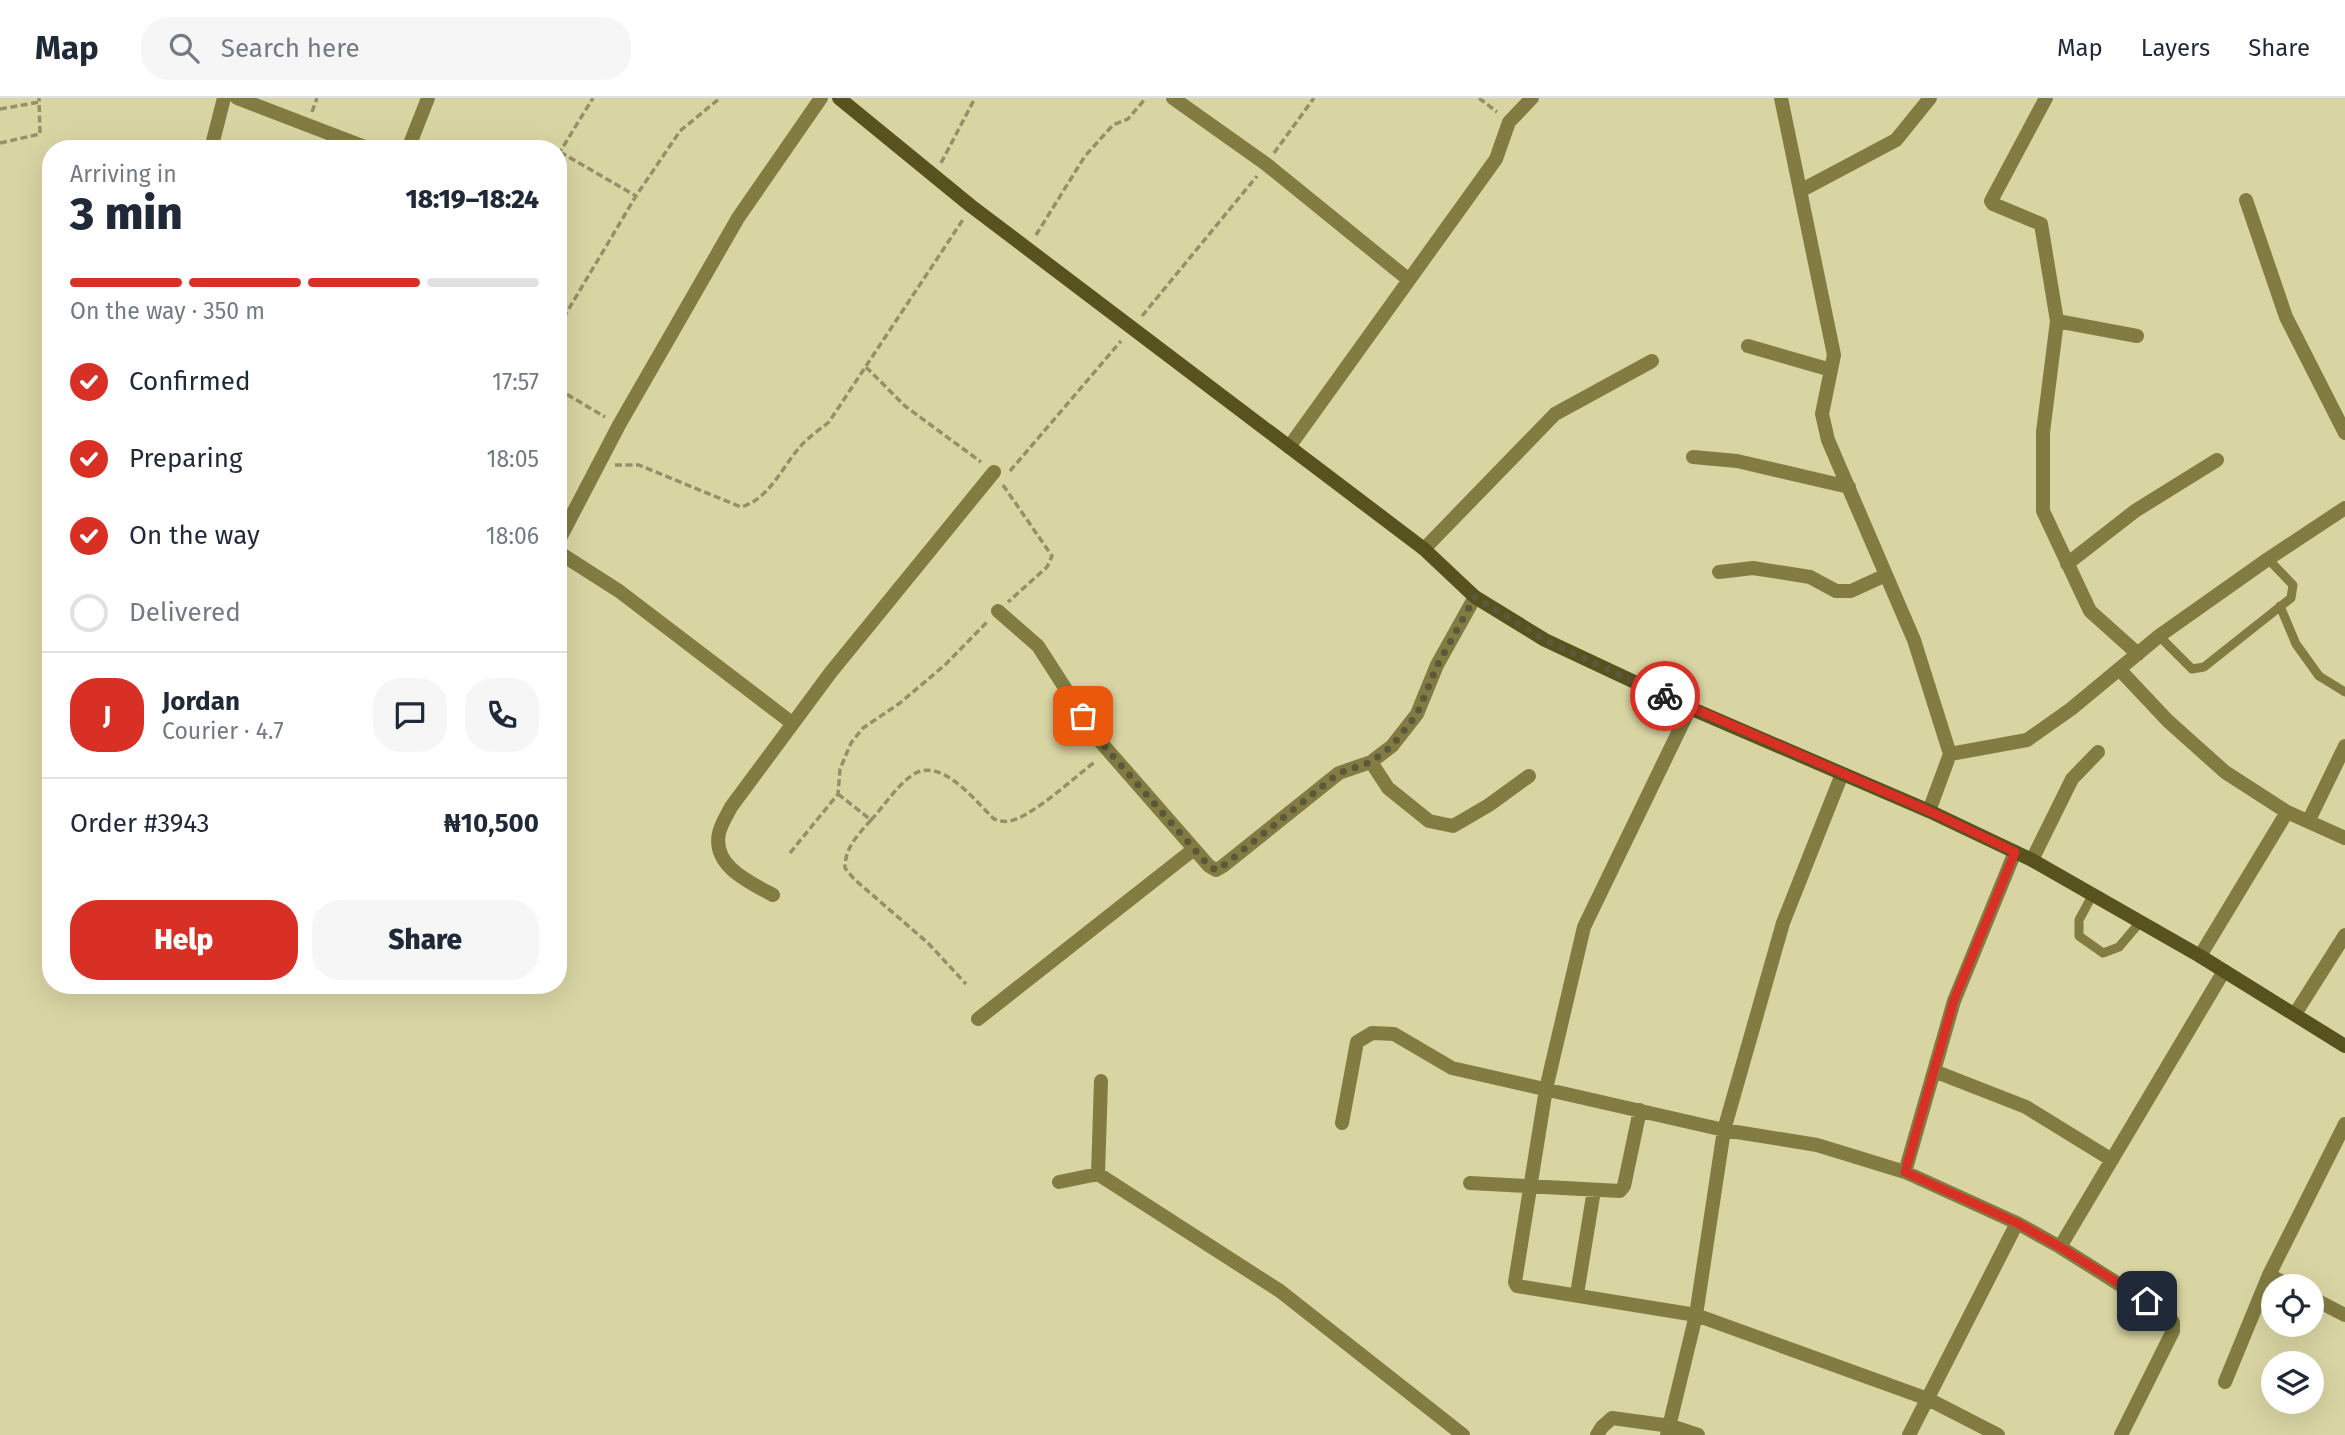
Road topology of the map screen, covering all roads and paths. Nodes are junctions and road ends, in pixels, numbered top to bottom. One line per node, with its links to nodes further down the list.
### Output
1 (224, 98): 20 (street)
2 (237, 98): 21 (street)
3 (428, 98): 22 (street)
4 (593, 98): 23 (path)
5 (720, 98): 29 (path)
6 (821, 98): 43 (street)
7 (839, 98): 27 (main road)
8 (975, 98): 27 (path)
9 (1146, 98): 32 (path)
10 (1173, 98): 26 (street)
11 (1314, 98): 26 (path)
12 (1479, 98): 19 (path)
13 (1532, 98): 19 (street)
14 (1781, 98): 28 (street)
15 (1930, 98): 28 (street)
16 (2046, 98): 35 (street)
17 (39, 100): 18 (path); 24 (path)
18 (0, 109)
19 (1509, 122): 33 (street)
20 (213, 140)
21 (347, 140)
22 (412, 140)
23 (567, 140)
24 (0, 143)
25 (567, 157): 29 (path)
26 (1266, 164): 33 (street); 36 (path)
27 (933, 177): 31 (main road)
28 (1800, 191): 41 (street)
29 (636, 196): 34 (path)
30 (2246, 200): 44 (street)
31 (971, 206): 32 (main road); 40 (path)
32 (1028, 249): 36 (main road)
33 (1409, 280): 45 (street)
34 (567, 312)
35 (2057, 321): 37 (street); 56 (street)
36 (1132, 328): 45 (main road); 49 (path)
37 (2137, 336)
38 (1748, 346): 41 (street)
39 (1652, 361): 53 (street)
40 (866, 367): 48 (path); 49 (path)
41 (1831, 370): 50 (street)
42 (567, 394): 43 (path)
43 (619, 425): 48 (street)
44 (2345, 433)
45 (1289, 447): 53 (main road)
46 (1693, 457): 50 (street)
47 (2217, 460): 56 (street)
48 (599, 465): 52 (street)
49 (998, 477): 61 (path); 67 (street)
50 (1849, 487): 58 (street)
51 (2345, 508): 55 (street)
52 (567, 525)
53 (1424, 549): 59 (main road)
54 (567, 558): 67 (street)
55 (2268, 559): 60 (lane); 62 (street)
56 (2067, 564): 63 (street)
57 (1719, 572): 58 (street)
58 (1886, 575): 71 (street)
59 (1475, 597): 66 (main road); 72 (street)
60 (2280, 606): 62 (lane); 65 (lane)
61 (998, 611): 69 (street); 75 (path)
62 (2159, 636): 63 (street)
63 (2138, 654): 64 (street)
64 (2119, 670): 71 (street); 77 (street)
65 (2345, 692)
66 (1690, 708): 73 (main road); 97 (street)
67 (792, 723): 86 (street)
68 (2345, 746): 79 (street)
69 (1108, 751): 78 (path); 81 (street)
70 (2098, 752): 84 (street)
71 (1950, 754): 76 (street)
72 (1371, 762): 74 (street); 81 (street)
73 (1842, 774): 76 (main road); 101 (street)
74 (1529, 776)
75 (838, 794): 78 (path); 83 (path)
76 (1929, 811): 82 (main road)
77 (2287, 812): 79 (street); 89 (street)
78 (871, 820): 91 (path)
79 (2309, 820): 80 (street)
80 (2345, 838)
81 (1194, 849): 93 (street)
82 (2015, 852): 84 (main road); 95 (street)
83 (790, 853)
84 (2032, 860): 85 (main road)
85 (2093, 894): 87 (main road); 87 (lane)
86 (773, 895)
87 (2141, 921): 89 (main road)
88 (2345, 935): 92 (street)
89 (2200, 956): 90 (main road)
90 (2224, 971): 92 (main road); 102 (street)
91 (965, 984)
92 (2295, 1014): 94 (main road)
93 (978, 1019)
94 (2345, 1046)
95 (1934, 1071): 102 (street); 103 (street)
96 (1101, 1081): 104 (street)
97 (1546, 1089): 98 (street); 99 (street); 107 (street)
98 (1640, 1110): 101 (street); 108 (street)
99 (1342, 1123)
100 (2345, 1124): 111 (street)
101 (1724, 1129): 103 (street); 115 (street)
102 (2112, 1160): 110 (street)
103 (1905, 1172): 109 (street)
104 (1098, 1174): 105 (street); 120 (street)
105 (1059, 1182)
106 (1469, 1183): 107 (street)
107 (1531, 1186): 108 (street); 112 (street)
108 (1594, 1190): 112 (street)
109 (2017, 1223): 110 (street); 118 (street)
110 (2060, 1247): 125 (street)
111 (2270, 1274)
112 (1577, 1294): 115 (street)
113 (2261, 1294): 117 (street)
114 (2324, 1304): 116 (street)
115 (1696, 1315): 118 (street); 119 (street)
116 (2345, 1315)
117 (2225, 1382)
118 (1928, 1399): 123 (street); 124 (street)
119 (1669, 1430): 121 (street); 122 (street)
120 (1463, 1435)
121 (1597, 1435)
122 (1698, 1435)
123 (1909, 1435)
124 (1998, 1435)
125 (2121, 1435)

